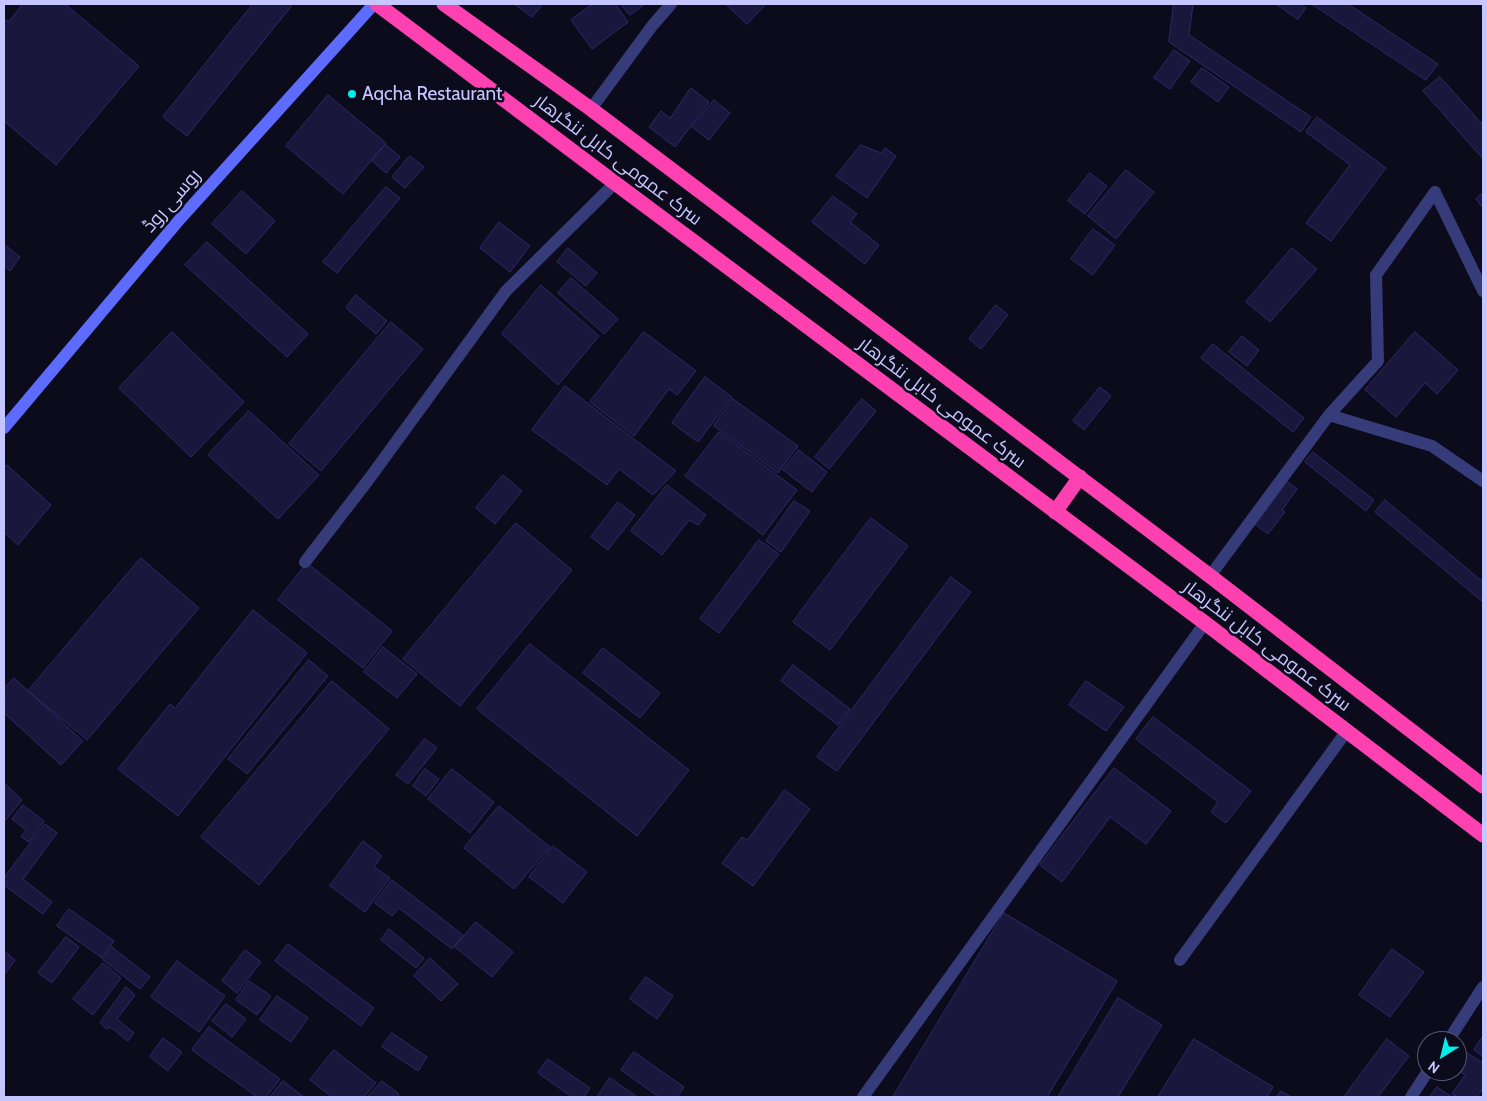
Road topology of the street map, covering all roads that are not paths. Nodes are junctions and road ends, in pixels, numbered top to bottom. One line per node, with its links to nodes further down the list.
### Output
1 (376, 4): 5 (highway, سرک عمومی کابل ننگرهار); 8 (main road, روسی روڈ)
2 (444, 4): 4 (highway, سرک عمومی کابل ننگرهار)
3 (671, 4): 4 (street)
4 (592, 110): 9 (highway, سرک عمومی کابل ننگرهار)
5 (615, 183): 11 (highway, سرک عمومی کابل ننگرهار); 12 (street)
6 (1483, 291): 7 (street)
7 (1329, 416): 10 (street); 13 (street)
8 (4, 428)
9 (1080, 478): 11 (highway); 13 (highway, سرک عمومی کابل ننگرهار)
10 (1483, 481)
11 (1055, 512): 14 (highway, سرک عمومی کابل ننگرهار)
12 (305, 562)
13 (1210, 576): 16 (highway, سرک عمومی کابل ننگرهار)
14 (1205, 623): 15 (highway, سرک عمومی کابل ننگرهار); 22 (street)
15 (1346, 732): 17 (highway, سرک عمومی کابل ننگرهار); 18 (street)
16 (1483, 786)
17 (1483, 835)
18 (1180, 960)
19 (1483, 987): 20 (street)
20 (1454, 1031)
21 (1421, 1081): 23 (street)
22 (863, 1097)
23 (1411, 1097)

